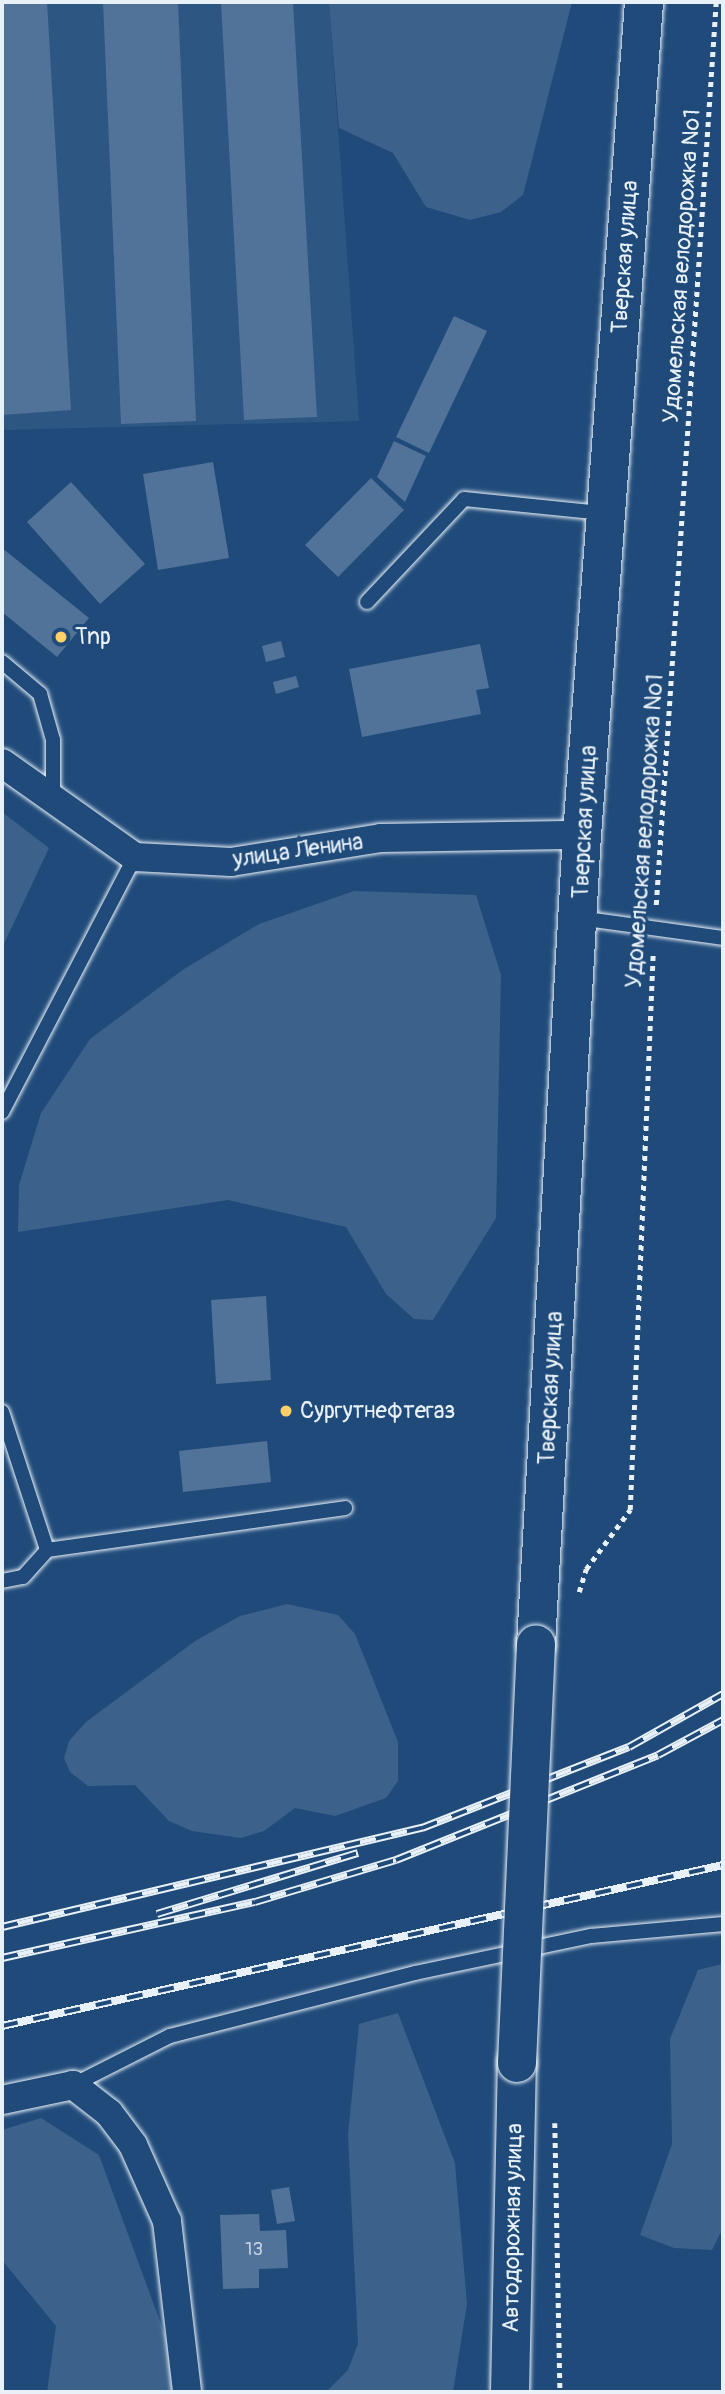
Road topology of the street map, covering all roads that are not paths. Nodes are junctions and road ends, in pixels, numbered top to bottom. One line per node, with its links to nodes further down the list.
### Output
1 (645, 2): 2 (main road, Тверская улица)
2 (606, 513): 3 (lane); 7 (main road, Тверская улица)
3 (366, 601)
4 (2, 662): 6 (lane)
5 (2, 763): 6 (street, улица Ленина)
6 (53, 805): 8 (street, улица Ленина)
7 (582, 835): 8 (street, улица Ленина); 9 (main road, Тверская улица)
8 (135, 857): 11 (lane)
9 (579, 918): 10 (lane); 17 (main road, Тверская улица, bridge)
10 (723, 938)
11 (2, 1112)
12 (2, 1412): 14 (lane)
13 (345, 1508): 14 (lane)
14 (47, 1550): 15 (lane)
15 (2, 1581)
16 (723, 1924): 18 (lane)
17 (517, 2063): 21 (main road, Автодорожная улица)
18 (73, 2085): 19 (street); 20 (street)
19 (2, 2100)
20 (187, 2392)
21 (510, 2392)

